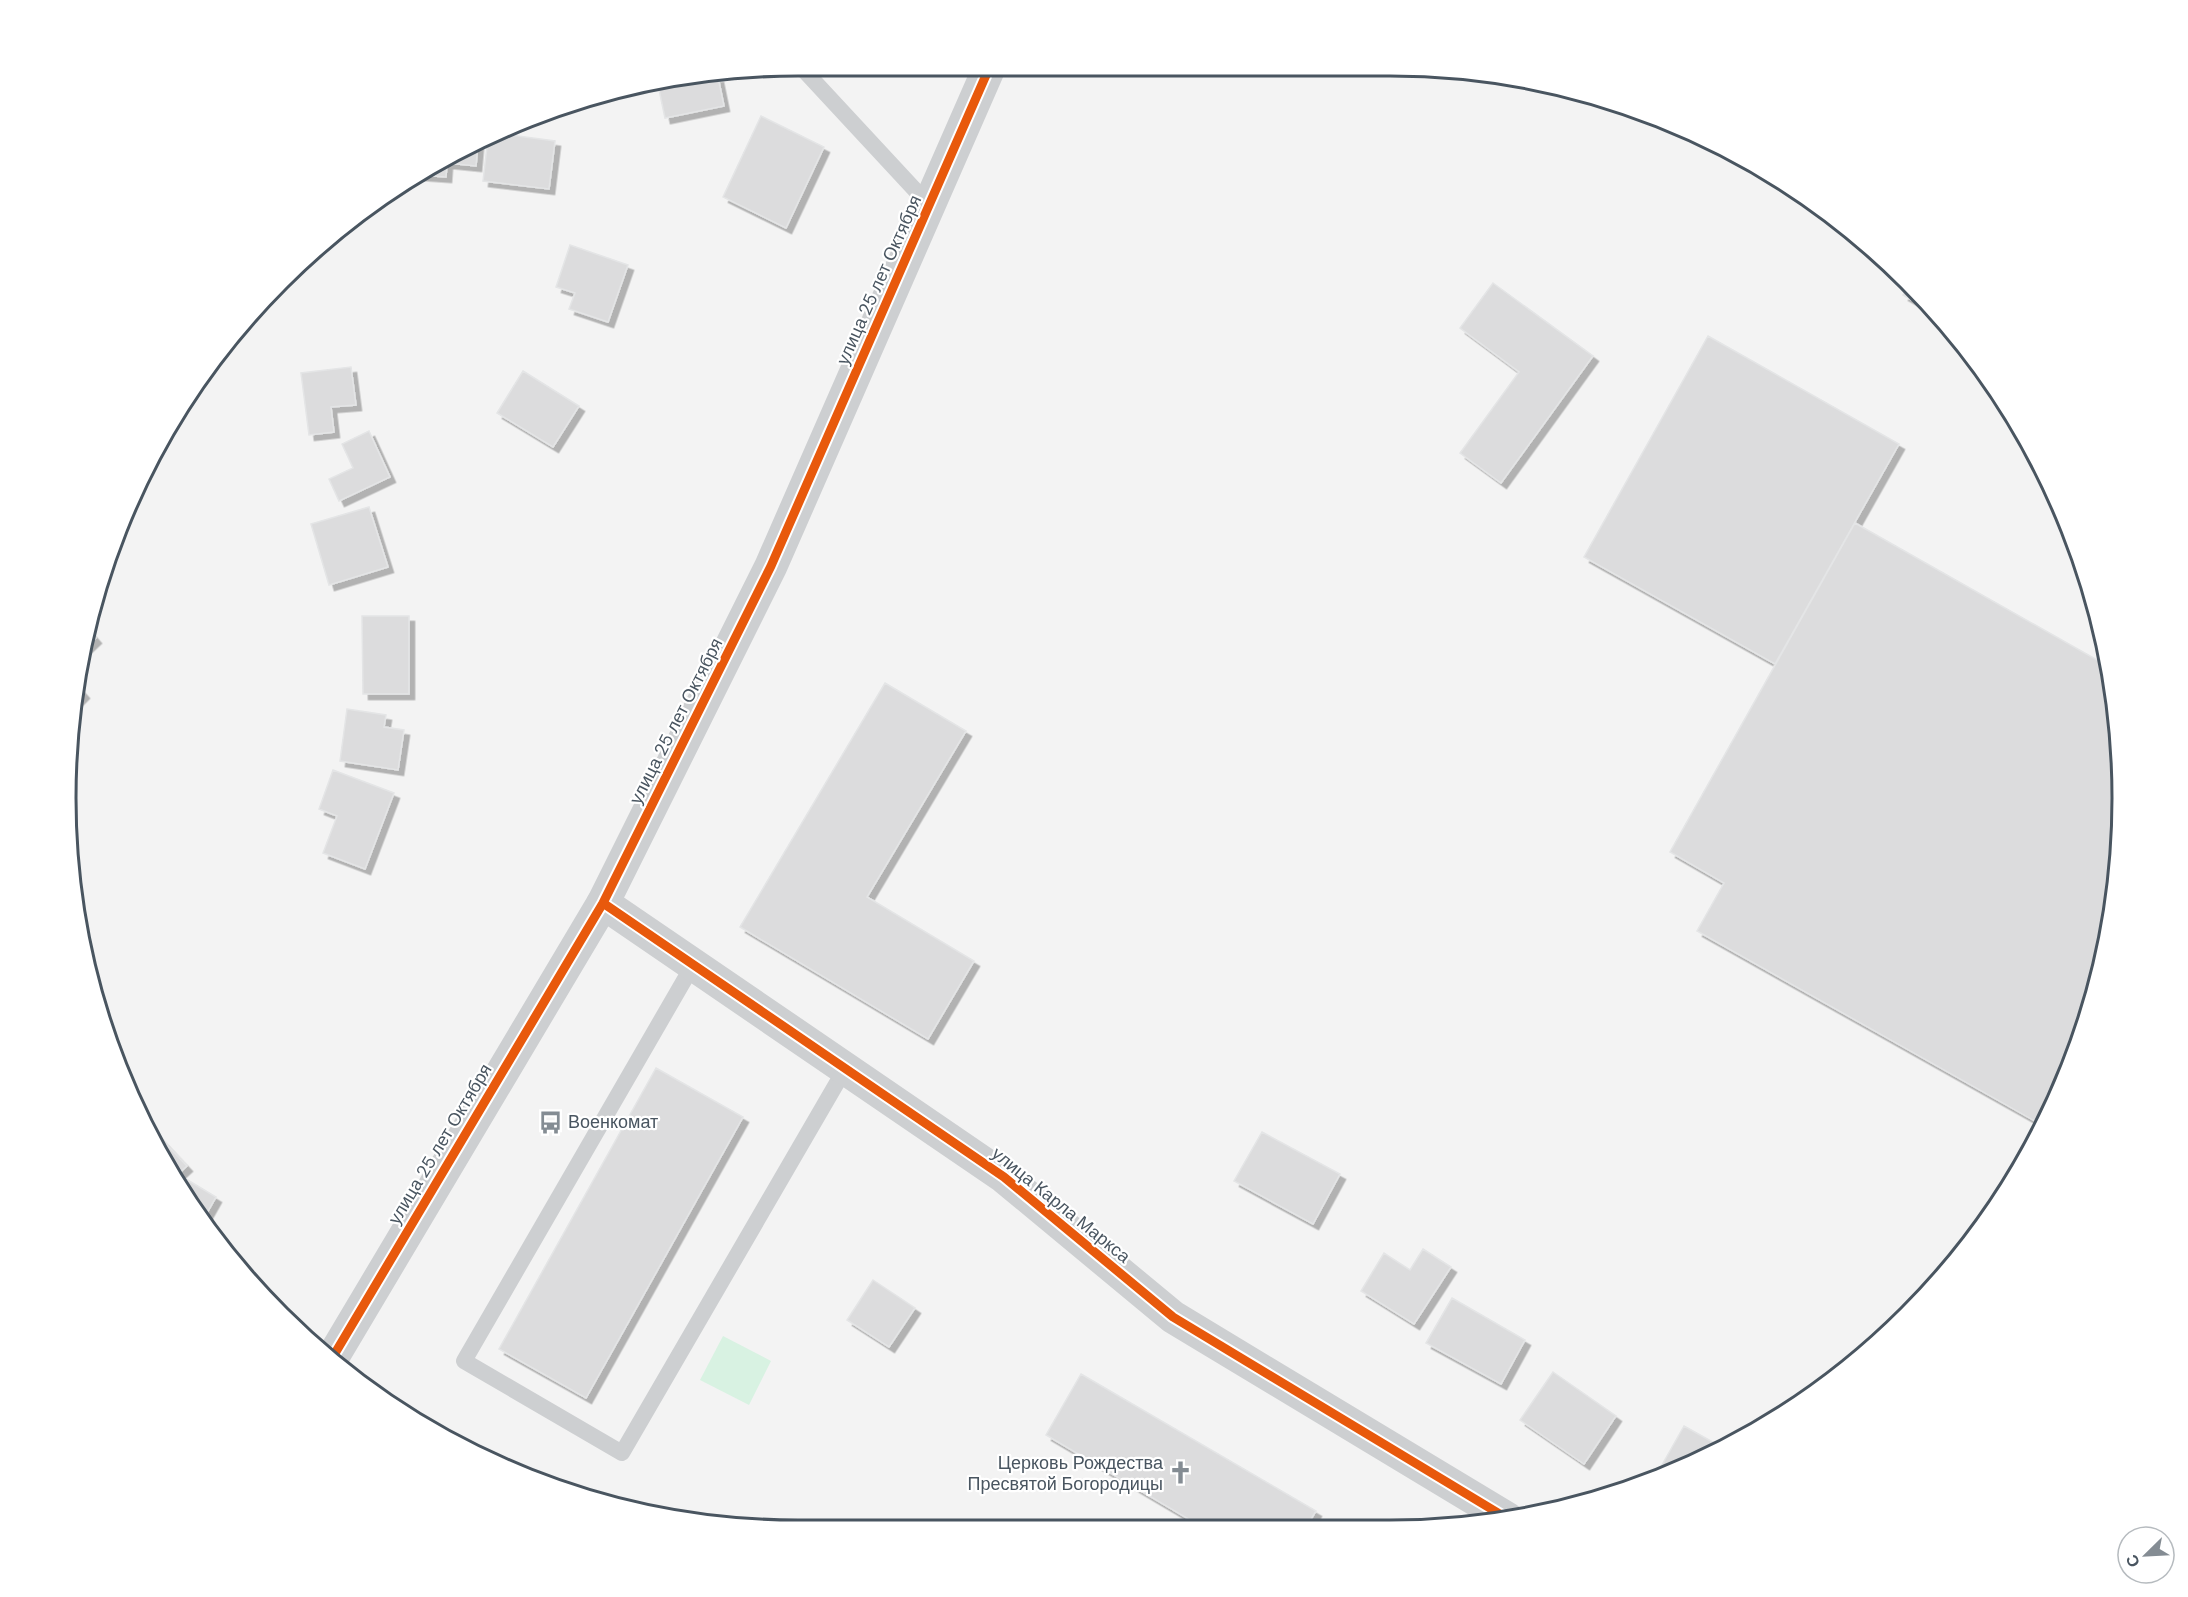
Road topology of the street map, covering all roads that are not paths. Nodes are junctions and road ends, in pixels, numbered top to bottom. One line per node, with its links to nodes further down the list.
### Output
1 (809, 76): 3 (lane)
2 (986, 76): 3 (street, улица 25 лет Октября)
3 (929, 205): 4 (street, улица 25 лет Октября)
4 (603, 903): 5 (street, улица Карла Маркса); 7 (street, улица 25 лет Октября)
5 (693, 965): 6 (street, улица Карла Маркса); 6 (lane)
6 (845, 1069): 8 (street, улица Карла Маркса)
7 (336, 1352)
8 (1497, 1512)

